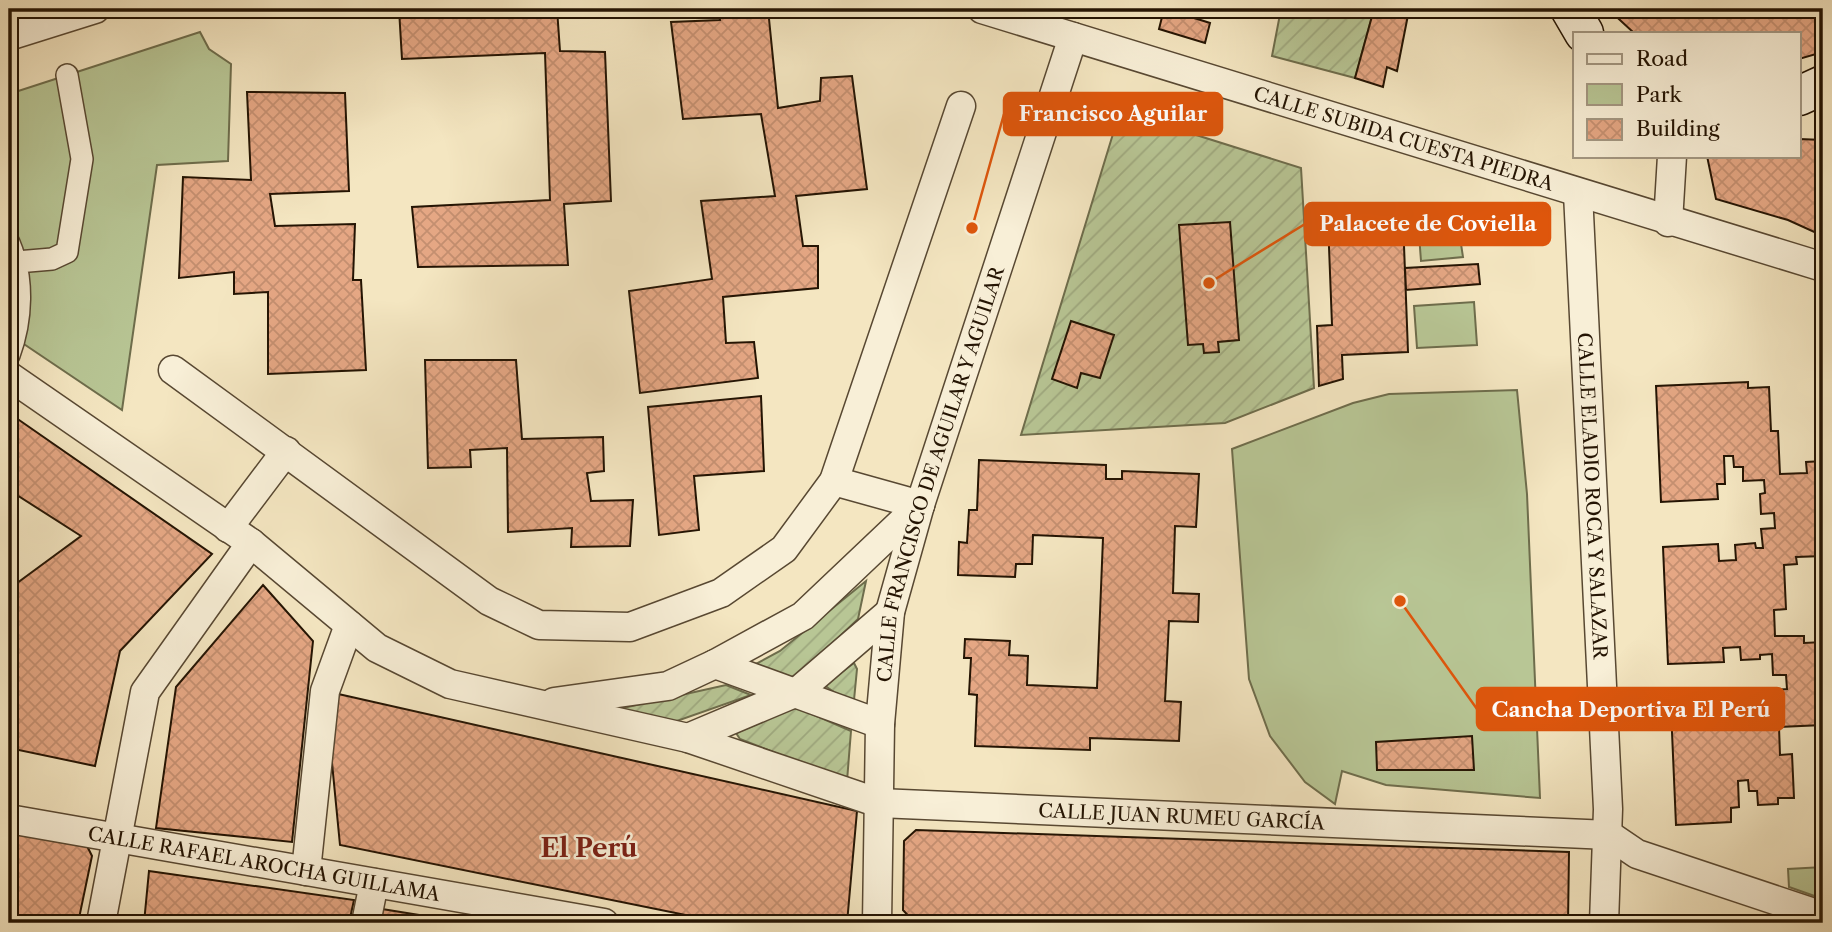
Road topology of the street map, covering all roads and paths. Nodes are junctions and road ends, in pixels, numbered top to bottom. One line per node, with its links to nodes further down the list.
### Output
1 (15, 9): 5 (main road)
2 (94, 9): 7 (street)
3 (982, 9): 8 (street, CALLE SUBIDA CUESTA PIEDRA)
4 (1570, 9): 6 (main road)
5 (9, 20)
6 (1583, 32)
7 (9, 36)
8 (1073, 37): 14 (street, CALLE SUBIDA CUESTA PIEDRA); 23 (street, CALLE FRANCISCO DE AGUILAR Y AGUILAR)
9 (67, 75): 16 (street)
10 (1823, 85): 11 (main road)
11 (1800, 96)
12 (961, 106): 22 (street)
13 (1672, 158): 15 (street)
14 (1578, 192): 15 (street, CALLE SUBIDA CUESTA PIEDRA); 34 (street, CALLE ELADIO ROCA Y SALAZAR)
15 (1668, 222): 17 (street, CALLE SUBIDA CUESTA PIEDRA)
16 (13, 253): 18 (street)
17 (1823, 267)
18 (9, 355)
19 (173, 370): 21 (street)
20 (9, 376): 24 (street, CALLE JUAN RUMEU GARCÍA)
21 (286, 451): 22 (street); 24 (street)
22 (834, 481): 23 (street)
23 (920, 505): 25 (street, CALLE FRANCISCO DE AGUILAR Y AGUILAR); 27 (street)
24 (239, 536): 26 (street, CALLE JUAN RUMEU GARCÍA); 35 (street)
25 (890, 612): 28 (street); 30 (street, CALLE FRANCISCO DE AGUILAR Y AGUILAR)
26 (349, 625): 29 (street, CALLE JUAN RUMEU GARCÍA); 36 (street)
27 (715, 664): 28 (street); 29 (street)
28 (797, 692): 30 (street); 31 (street)
29 (538, 704): 31 (street, CALLE JUAN RUMEU GARCÍA)
30 (880, 724): 32 (street, CALLE FRANCISCO DE AGUILAR Y AGUILAR)
31 (688, 738): 32 (street, CALLE JUAN RUMEU GARCÍA)
32 (878, 803): 34 (street, CALLE JUAN RUMEU GARCÍA); 42 (street, CALLE FRANCISCO DE AGUILAR Y AGUILAR)
33 (9, 819): 35 (street, CALLE RAFAEL AROCHA GUILLAMA)
34 (1609, 835): 38 (street); 43 (street, CALLE ELADIO ROCA Y SALAZAR)
35 (119, 838): 36 (street, CALLE RAFAEL AROCHA GUILLAMA); 39 (street)
36 (306, 871): 37 (street, CALLE RAFAEL AROCHA GUILLAMA)
37 (374, 883): 40 (street); 41 (street, CALLE RAFAEL AROCHA GUILLAMA)
38 (1823, 916)
39 (101, 923)
40 (366, 923)
41 (604, 923)
42 (877, 923)
43 (1604, 923)

